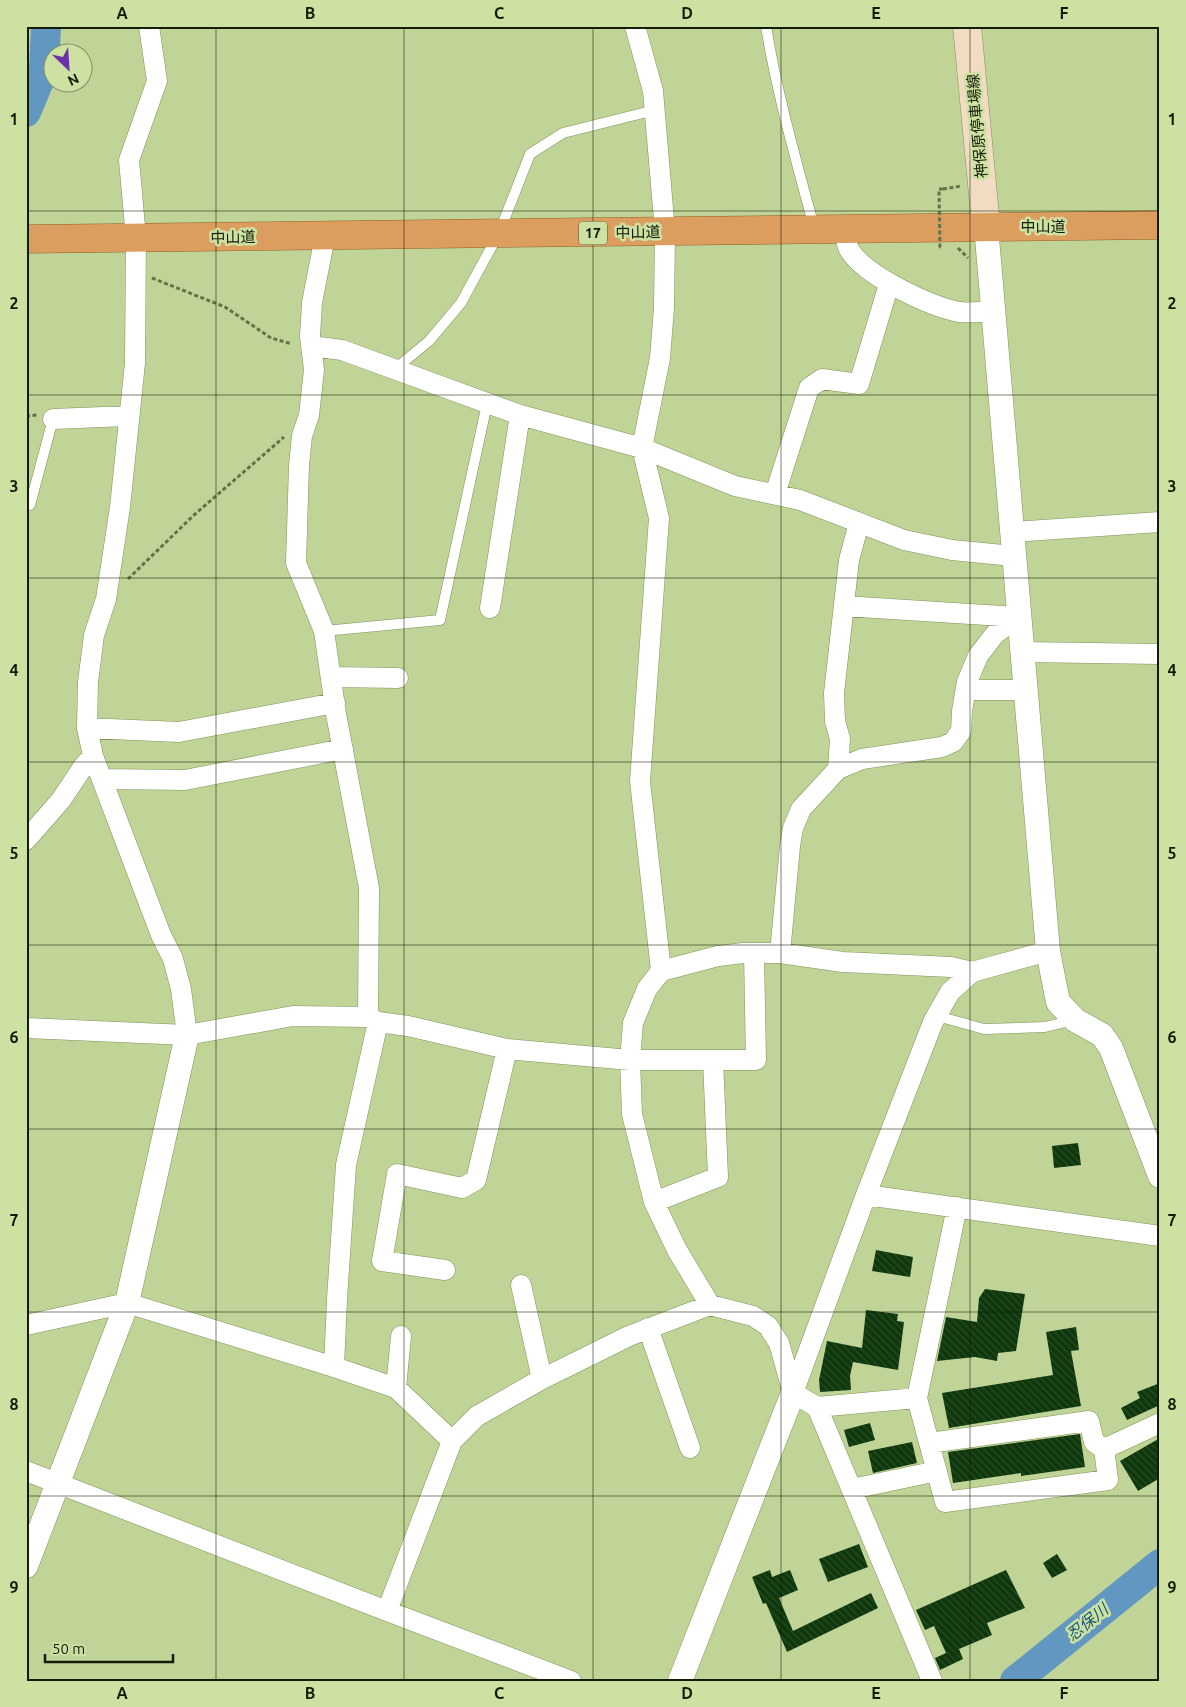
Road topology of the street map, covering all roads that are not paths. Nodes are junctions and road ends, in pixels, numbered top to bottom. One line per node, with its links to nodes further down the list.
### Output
1 (149, 26): 13 (street)
2 (634, 26): 5 (street)
3 (766, 26): 8 (lane)
4 (967, 26): 7 (main road, 神保原停車場線)
5 (655, 110): 10 (street); 11 (lane)
6 (1160, 225): 7 (highway, 中山道 / 17)
7 (986, 226): 9 (highway, 中山道 / 17); 16 (street)
8 (814, 229): 9 (highway, 中山道 / 17); 10 (highway, 中山道 / 17)
9 (844, 229): 15 (street)
10 (665, 232): 11 (highway, 中山道 / 17); 23 (street)
11 (499, 233): 12 (highway, 中山道 / 17); 18 (lane)
12 (325, 236): 13 (highway, 中山道 / 17); 17 (street)
13 (136, 238): 14 (highway, 中山道 / 17); 21 (street)
14 (26, 239)
15 (889, 284): 16 (street); 24 (street)
16 (993, 312): 28 (street)
17 (311, 346): 18 (street); 33 (street)
18 (395, 369): 19 (street)
19 (487, 404): 20 (street); 33 (lane)
20 (520, 415): 23 (street); 31 (street)
21 (128, 416): 22 (street); 41 (street)
22 (53, 419): 25 (lane)
23 (642, 448): 24 (street); 50 (street)
24 (775, 494): 27 (street)
25 (30, 505)
26 (1160, 522): 28 (street)
27 (859, 523): 29 (street); 30 (street)
28 (1011, 532): 29 (street)
29 (1013, 556): 32 (street)
30 (844, 606): 32 (street); 44 (street)
31 (490, 608)
32 (1018, 617): 34 (street); 38 (street)
33 (324, 631): 36 (street)
34 (1022, 652): 35 (street); 39 (street)
35 (1160, 654)
36 (331, 677): 37 (street); 40 (street)
37 (398, 678)
38 (966, 690): 39 (street); 44 (street)
39 (1025, 690): 47 (street)
40 (335, 703): 41 (street); 42 (street)
41 (87, 728): 43 (street)
42 (343, 749): 45 (street); 53 (street)
43 (93, 756): 45 (street); 46 (street)
44 (838, 769): 48 (street)
45 (102, 779): 56 (street)
46 (26, 840)
47 (1048, 950): 51 (street); 54 (street)
48 (780, 953): 49 (street); 51 (street)
49 (754, 954): 50 (street); 59 (street)
50 (661, 971): 58 (street)
51 (972, 972): 52 (street)
52 (937, 1016): 54 (lane); 61 (street)
53 (373, 1020): 56 (street); 57 (street); 72 (street)
54 (1075, 1020): 60 (street)
55 (26, 1028): 56 (street)
56 (187, 1035): 67 (street)
57 (507, 1049): 58 (street); 65 (street)
58 (630, 1060): 59 (street); 62 (street)
59 (713, 1060): 62 (street)
60 (1160, 1176)
61 (866, 1195): 63 (street); 75 (street)
62 (654, 1202): 68 (street)
63 (957, 1208): 64 (street); 76 (street)
64 (1160, 1236)
65 (445, 1270)
66 (521, 1285): 73 (street)
67 (127, 1303): 69 (street); 72 (street); 85 (street)
68 (710, 1305): 70 (street); 75 (street)
69 (26, 1325)
70 (648, 1328): 73 (street); 81 (street)
71 (401, 1336): 74 (street)
72 (334, 1367): 74 (street)
73 (542, 1379): 79 (street)
74 (396, 1388): 79 (street)
75 (793, 1393): 77 (street); 90 (street)
76 (917, 1398): 77 (street); 80 (street)
77 (817, 1407): 86 (street)
78 (1160, 1423): 82 (street)
79 (452, 1442): 88 (street)
80 (929, 1443): 82 (street); 84 (street)
81 (690, 1448)
82 (1104, 1449): 84 (street)
83 (26, 1471): 85 (street)
84 (937, 1471): 86 (street)
85 (57, 1483): 87 (street); 88 (street)
86 (852, 1489): 91 (street)
87 (26, 1566)
88 (387, 1611): 89 (street)
89 (572, 1681)
90 (680, 1681)
91 (932, 1681)

